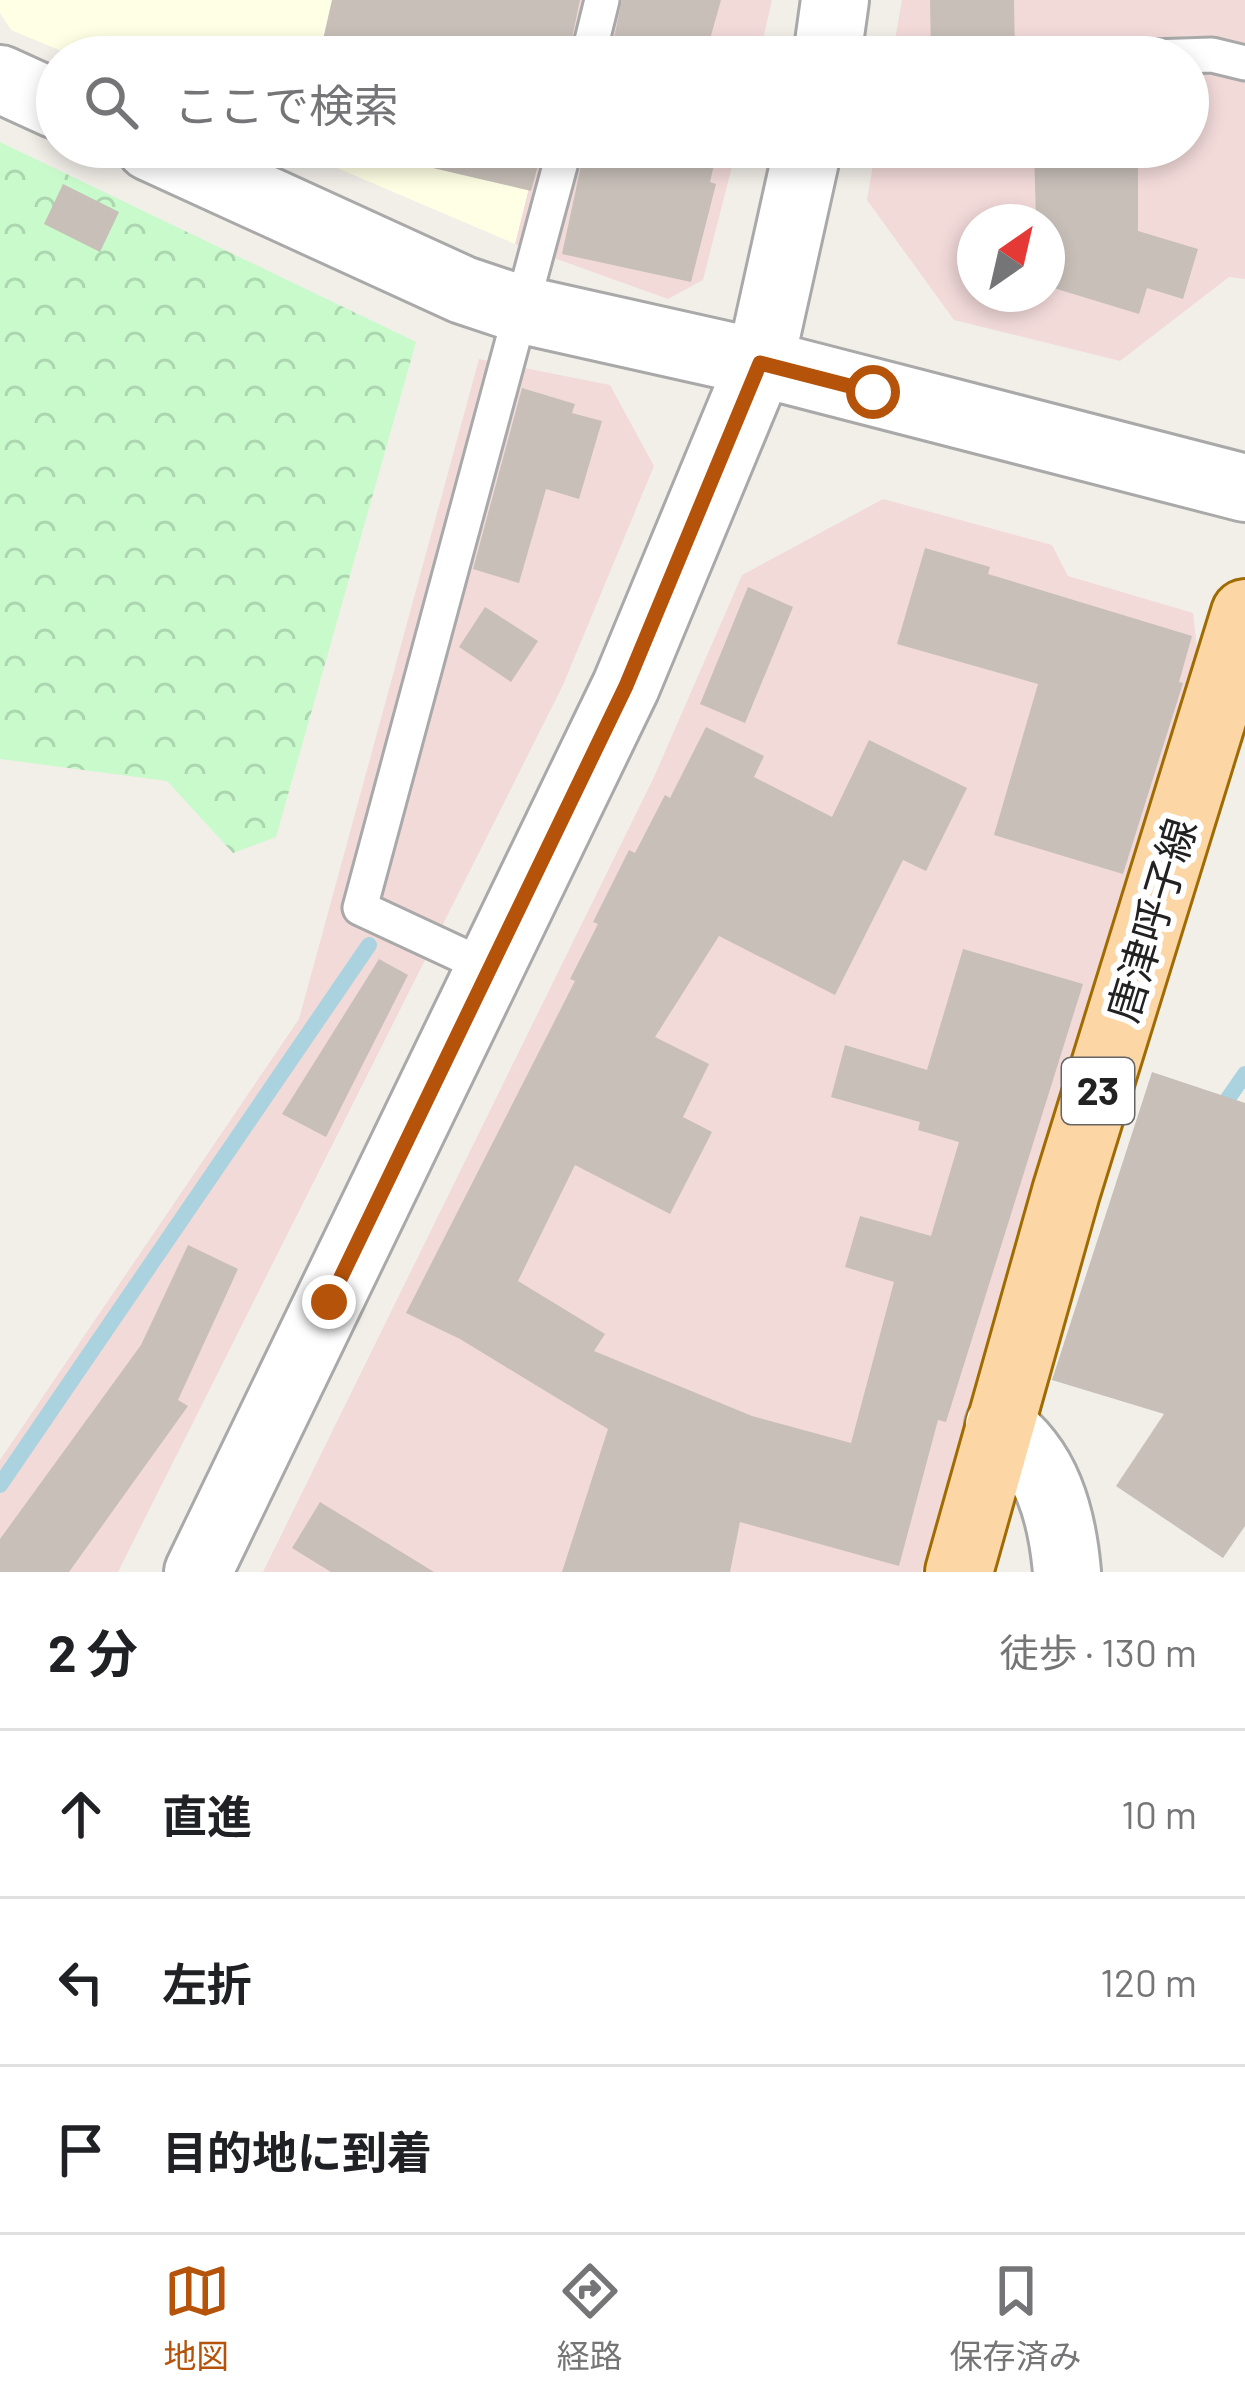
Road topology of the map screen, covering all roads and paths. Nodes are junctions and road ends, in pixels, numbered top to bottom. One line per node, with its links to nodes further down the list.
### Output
1 (602, 0): 3 (lane)
2 (835, 0): 4 (street)
3 (593, 36)
4 (830, 36)
5 (1209, 55): 6 (lane)
6 (1245, 63)
7 (0, 79): 8 (street)
8 (36, 95)
9 (196, 168): 12 (street)
10 (560, 168): 12 (lane)
11 (803, 168): 13 (street)
12 (524, 310): 13 (street); 16 (lane)
13 (760, 363): 14 (street); 16 (street)
14 (1245, 488)
15 (1245, 613): 17 (main road, 唐津呼子線 / 23)
16 (491, 969): 18 (street)
17 (999, 1425): 19 (main road, 唐津呼子線 / 23); 20 (street)
18 (198, 1572)
19 (959, 1572)
20 (1067, 1572)

